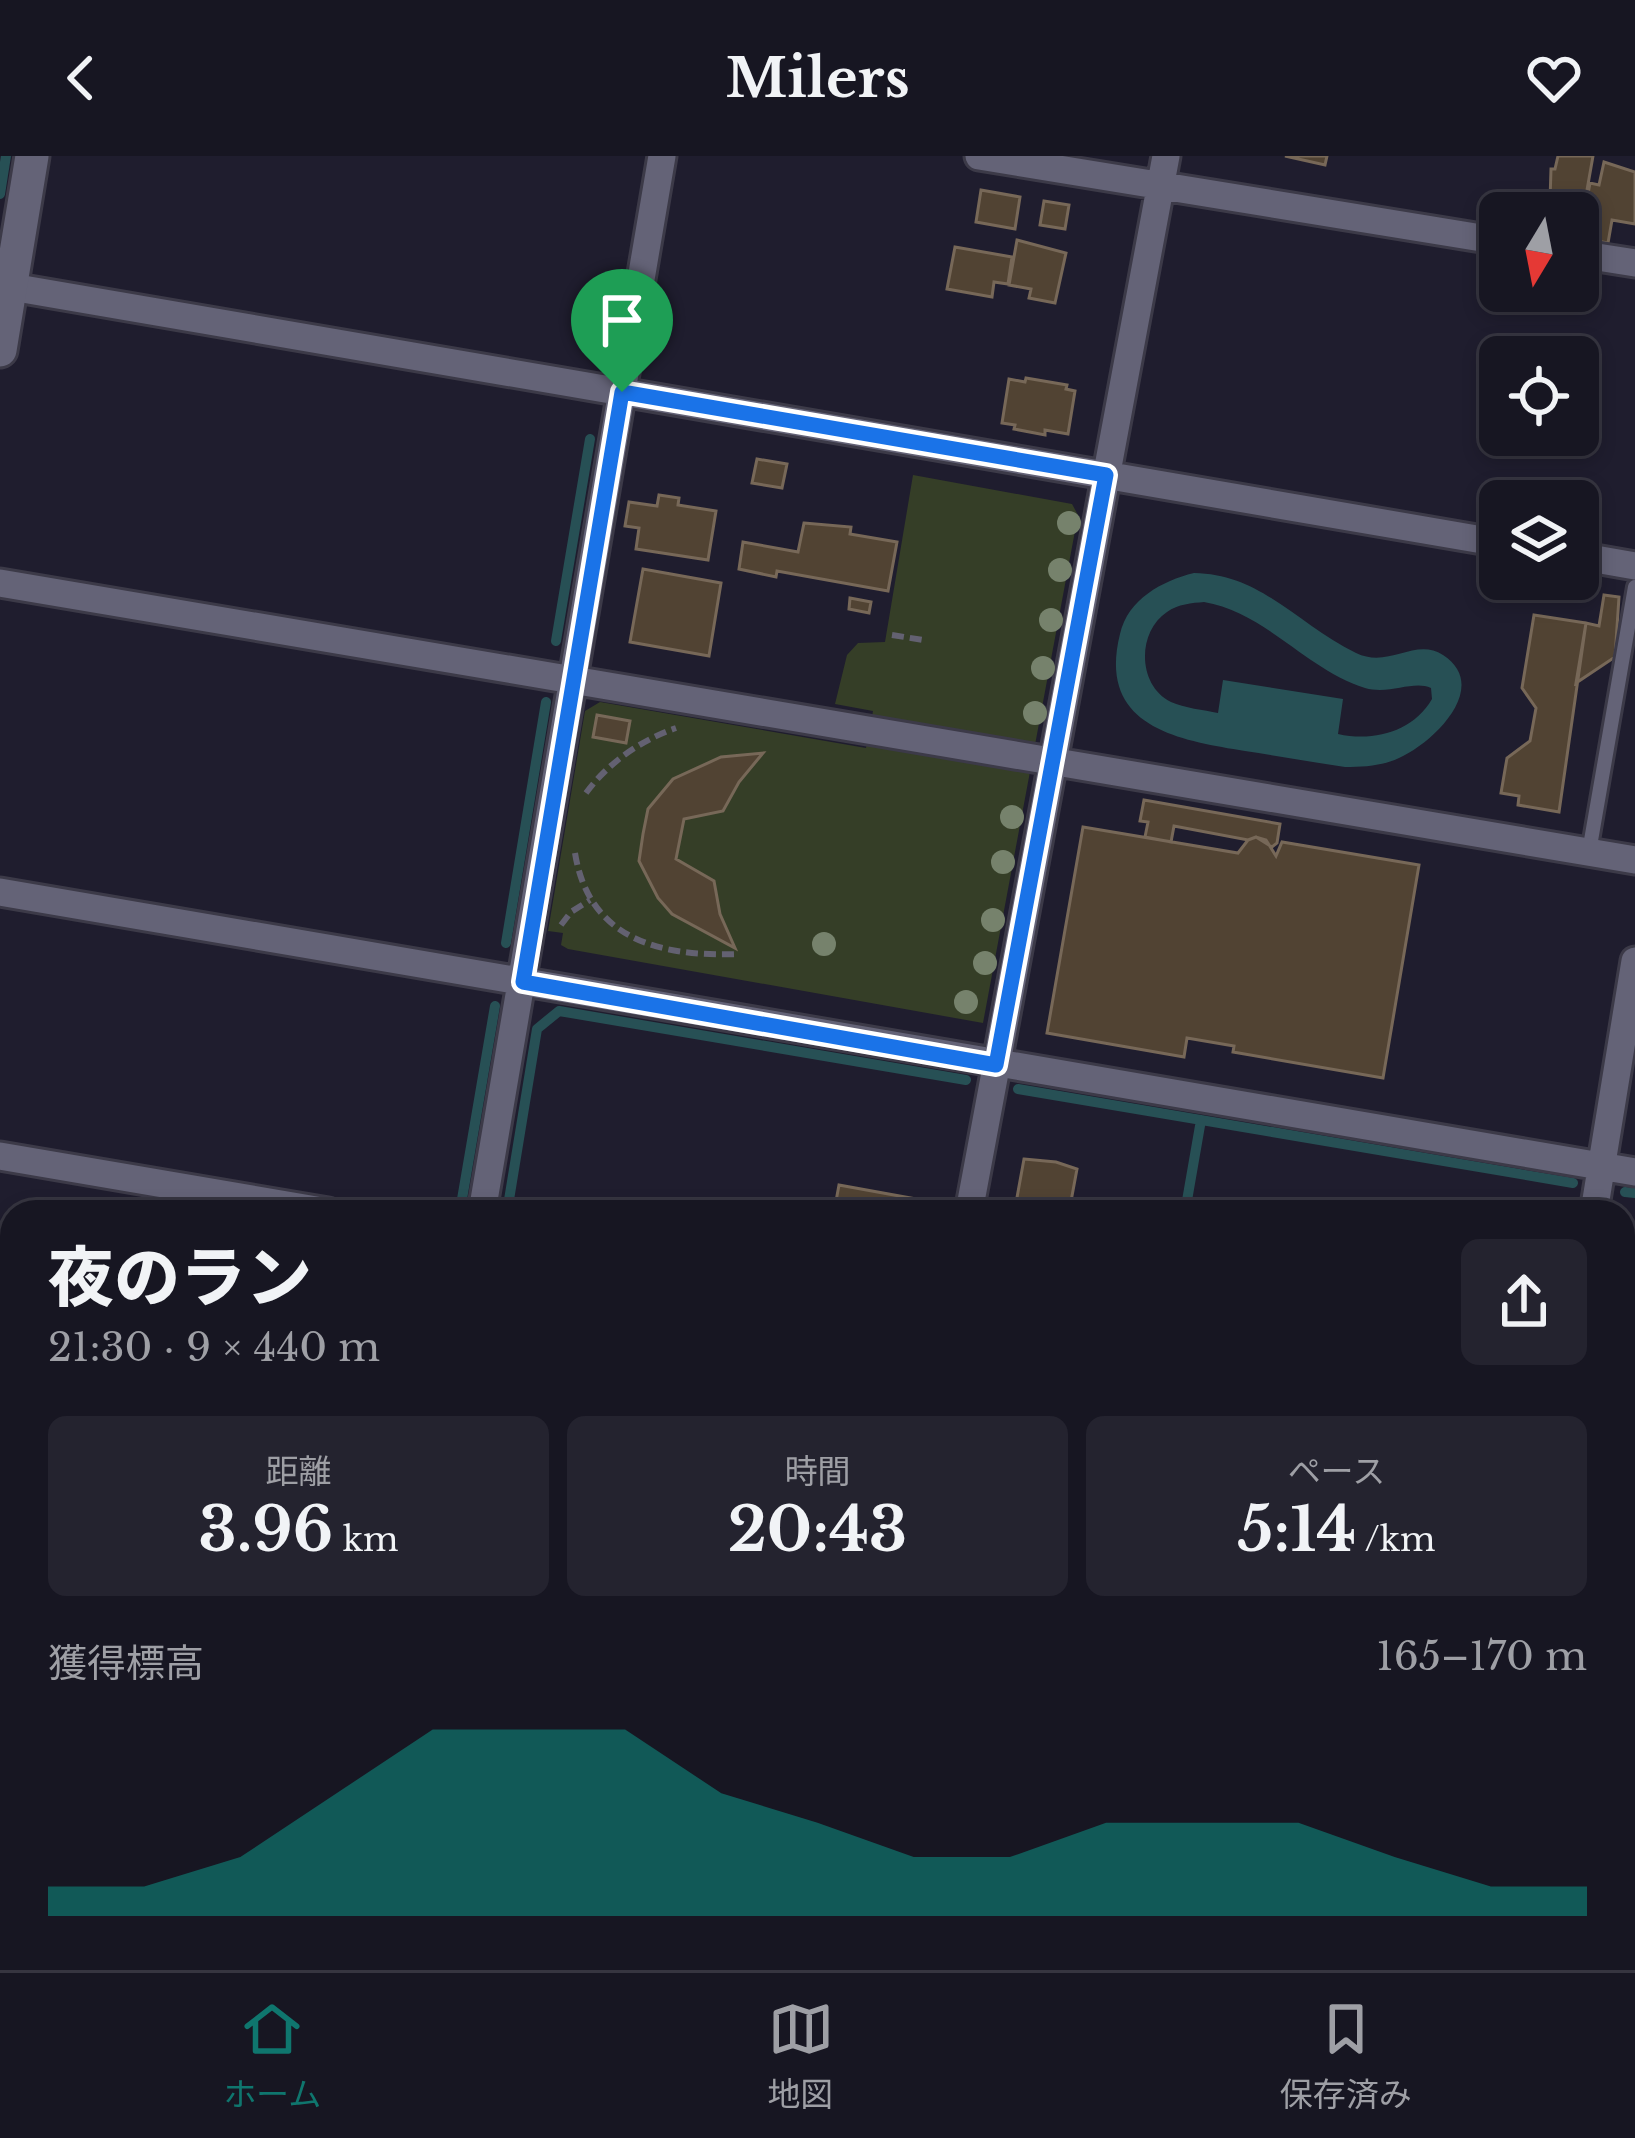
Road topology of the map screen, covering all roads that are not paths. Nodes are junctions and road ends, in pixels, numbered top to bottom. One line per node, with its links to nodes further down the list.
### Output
1 (32, 156): 9 (street)
2 (662, 156): 11 (street)
3 (979, 156): 5 (street)
4 (1166, 156): 5 (street)
5 (1161, 186): 6 (street); 12 (street)
6 (1479, 238)
7 (1599, 257): 8 (street)
8 (1635, 263)
9 (5, 286): 10 (street); 11 (street)
10 (0, 350)
11 (622, 392): 12 (street); 18 (street)
12 (1106, 475): 13 (street); 19 (street)
13 (1479, 539)
14 (1599, 560): 15 (street)
15 (1635, 566)
16 (0, 584): 18 (street)
17 (1635, 587): 20 (lane)
18 (573, 683): 19 (street); 24 (street)
19 (1052, 761): 20 (street); 25 (street)
20 (1588, 852): 21 (street)
21 (1635, 860)
22 (0, 892): 24 (street)
23 (1635, 962): 27 (street)
24 (523, 982): 25 (street); 30 (street)
25 (996, 1065): 27 (street); 31 (street)
26 (0, 1156): 29 (street)
27 (1601, 1166): 28 (street); 32 (street)
28 (1635, 1172)
29 (258, 1200)
30 (484, 1200)
31 (971, 1200)
32 (1596, 1200)

